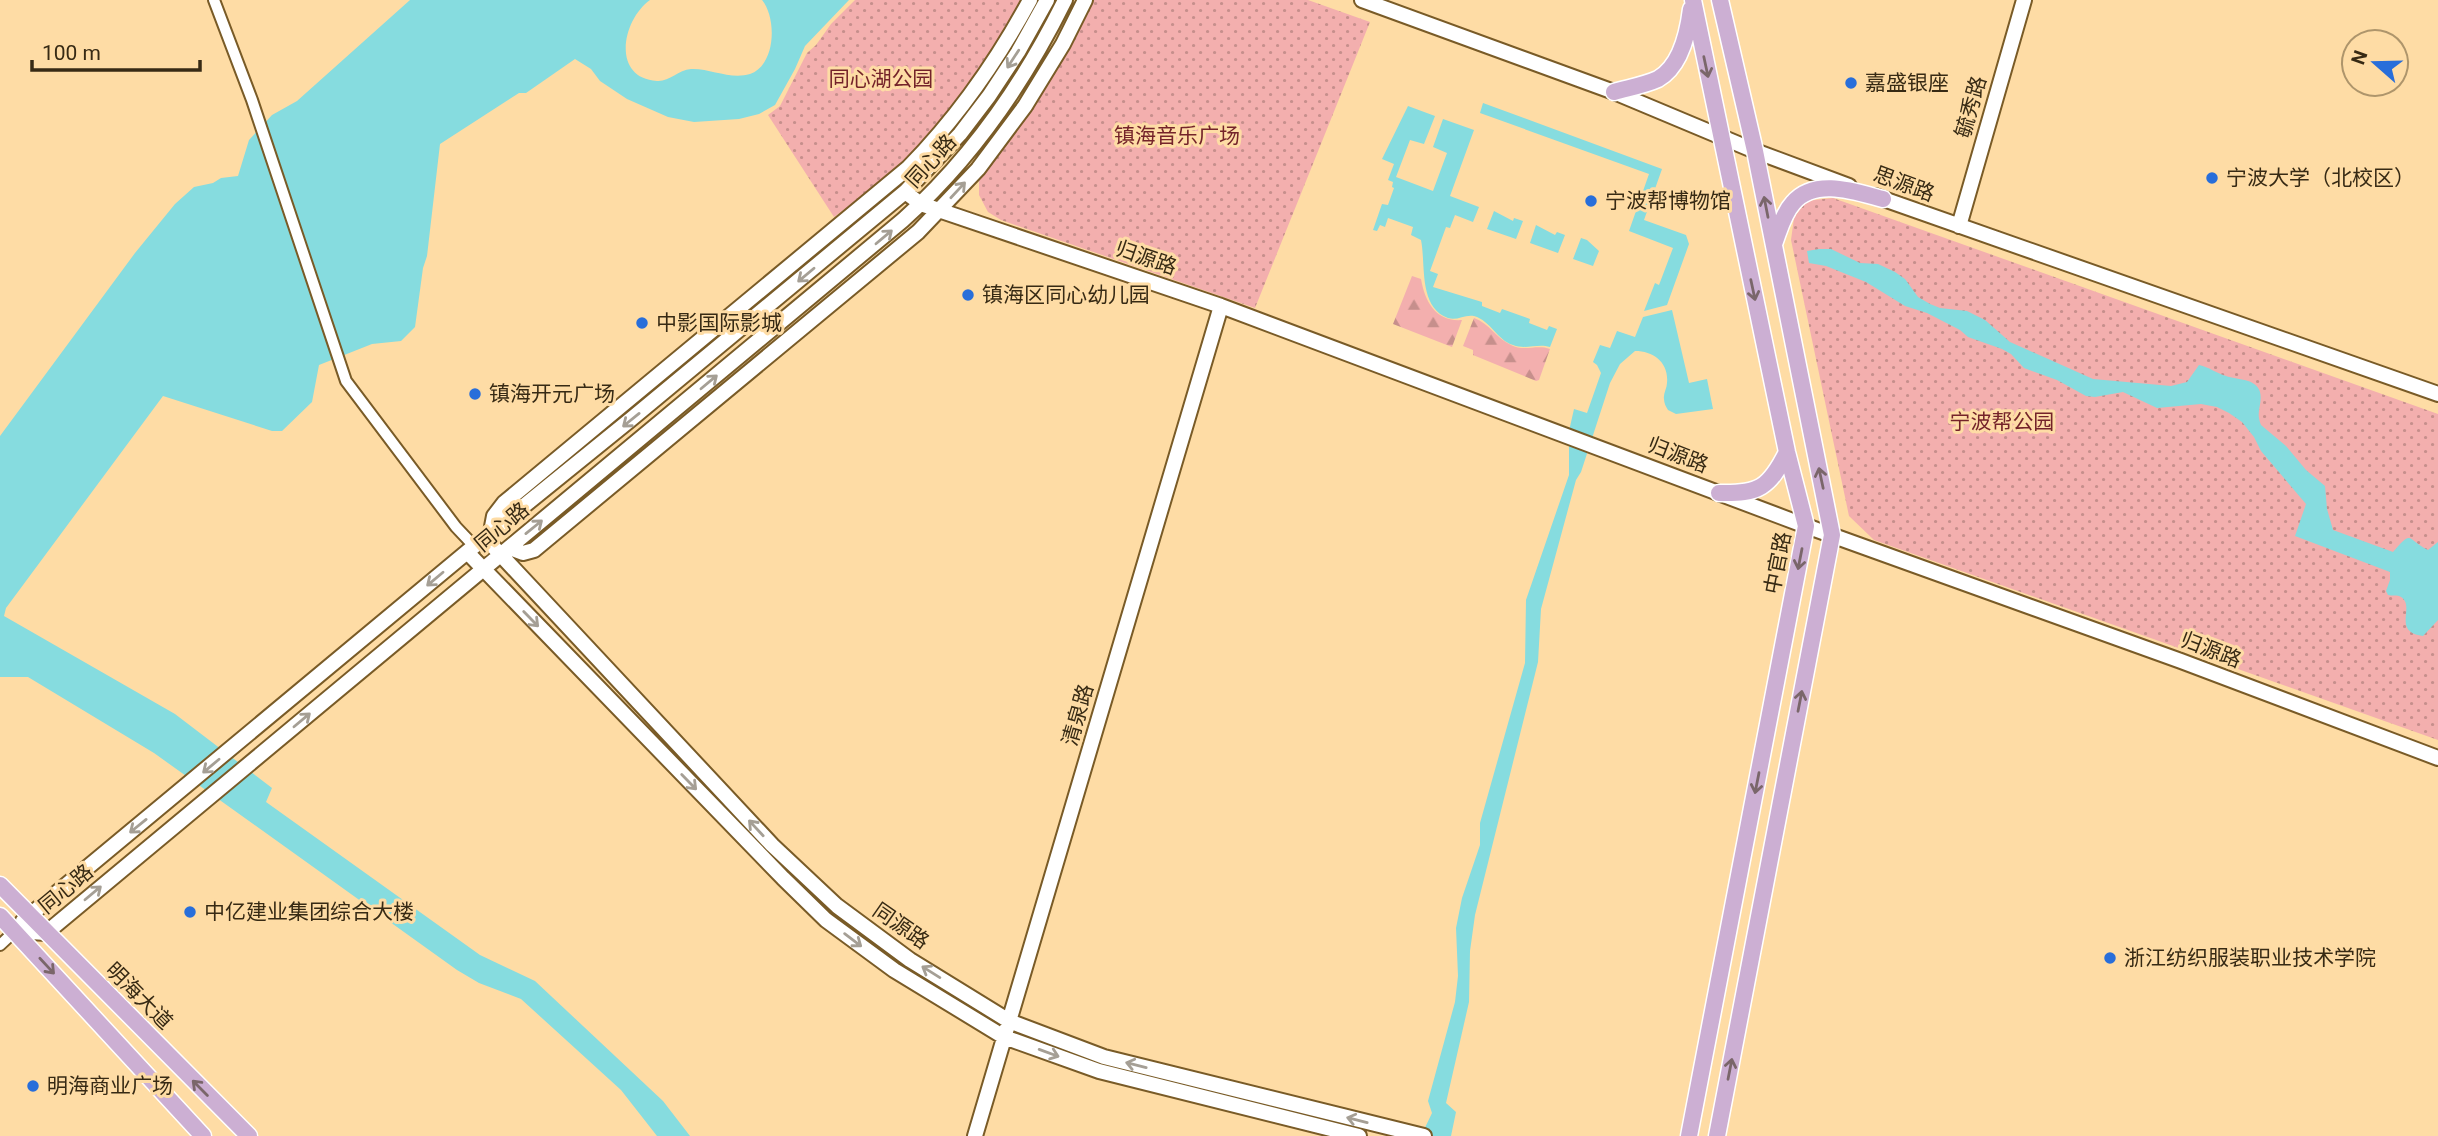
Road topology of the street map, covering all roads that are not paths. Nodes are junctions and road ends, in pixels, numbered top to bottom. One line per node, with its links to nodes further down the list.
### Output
1 (214, 0): 25 (street)
2 (1030, 0): 25 (street)
3 (1047, 0): 13 (street, 同心路, one-way to 13)
4 (1065, 0): 15 (street, 同心路)
5 (1084, 0): 16 (street, one-way to 5)
6 (1362, 0): 10 (street, 思源路)
7 (1692, 0): 10 (main road); 11 (main road, 中官路, one-way to 11)
8 (1720, 0): 12 (main road)
9 (2024, 0): 17 (street, 毓秀路)
10 (1614, 92): 11 (street, 思源路)
11 (1720, 135): 12 (street, 思源路); 21 (main road, 中官路, one-way to 21)
12 (1755, 150): 14 (street, 思源路); 18 (main road, one-way to 12)
13 (905, 192): 15 (street, 归源路); 25 (street, 同心路, one-way to 25)
14 (1883, 200): 17 (street, 思源路); 18 (main road)
15 (921, 204): 16 (street, 归源路); 26 (street, 同心路, one-way to 15)
16 (939, 210): 19 (street, 归源路); 26 (street)
17 (1959, 226): 20 (street, 思源路)
18 (1773, 246): 24 (main road, one-way to 18)
19 (1221, 306): 22 (street, 归源路); 35 (street, 清泉路)
20 (2438, 394)
21 (1787, 452): 22 (main road); 23 (main road, 中官路)
22 (1719, 493): 23 (street, 归源路)
23 (1806, 526): 24 (street, 归源路); 37 (main road, 中官路, one-way to 37)
24 (1832, 535): 28 (street, 归源路); 45 (main road, one-way to 24)
25 (479, 542): 26 (street, 同源路); 27 (street, 同源路); 30 (street, 同心路, one-way to 30)
26 (505, 551): 27 (street, 同心路); 35 (street, 同源路, one-way to 26)
27 (484, 569): 33 (street, 同心路, one-way to 27); 36 (street, 同源路, one-way to 36)
28 (2438, 758)
29 (0, 885): 30 (main road, 明海大道)
30 (28, 915): 32 (street, 同心路); 33 (main road, 明海大道)
31 (0, 916): 32 (main road)
32 (15, 931): 33 (street, 同心路); 34 (street); 38 (main road, one-way to 38)
33 (46, 933): 39 (main road, 明海大道, one-way to 33)
34 (0, 945)
35 (1009, 1020): 36 (street, 清泉路); 42 (street, 同源路, one-way to 35)
36 (1004, 1037): 40 (street, 清泉路); 41 (street, 同源路, one-way to 41)
37 (1694, 1109): 43 (street); 44 (main road, 中官路)
38 (203, 1136)
39 (248, 1136)
40 (975, 1136)
41 (1359, 1136)
42 (1424, 1136)
43 (1682, 1136)
44 (1689, 1136)
45 (1717, 1136)

